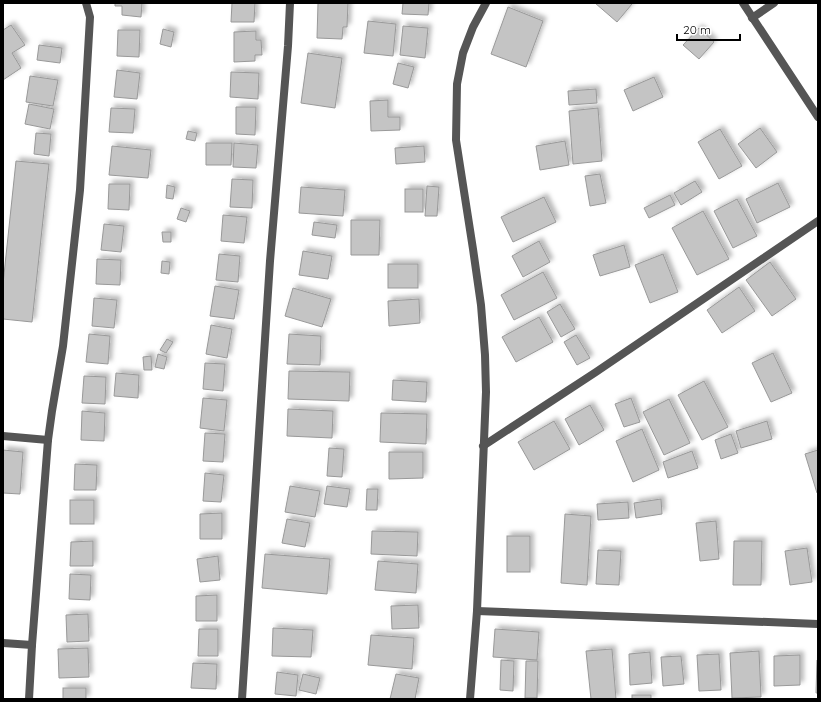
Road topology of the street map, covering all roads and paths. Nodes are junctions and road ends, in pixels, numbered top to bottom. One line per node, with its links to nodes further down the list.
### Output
1 (86, 3): 10 (street)
2 (290, 3): 17 (street)
3 (486, 3): 11 (street)
4 (743, 3): 6 (street)
5 (774, 3): 6 (street)
6 (752, 18): 7 (street)
7 (818, 117)
8 (818, 220): 11 (street)
9 (3, 436): 10 (street)
10 (48, 440): 15 (street)
11 (483, 446): 12 (street)
12 (477, 611): 13 (street); 18 (street)
13 (818, 624)
14 (3, 643): 15 (street)
15 (32, 645): 16 (street)
16 (29, 699)
17 (242, 699)
18 (470, 699)

